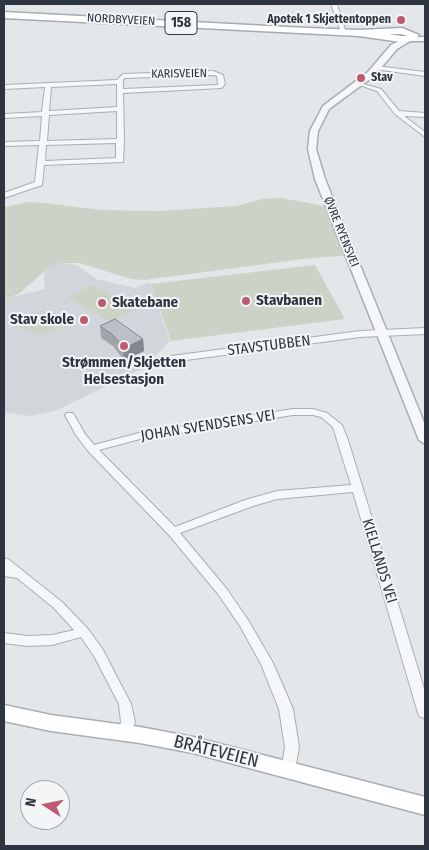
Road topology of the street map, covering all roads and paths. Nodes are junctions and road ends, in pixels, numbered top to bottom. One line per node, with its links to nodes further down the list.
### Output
1 (334, 4): 3 (street)
2 (4, 15): 3 (main road, NORDBYVEIEN / 158)
3 (344, 32): 4 (main road, NORDBYVEIEN / 158)
4 (409, 36): 5 (street, ØVRE RYENSVEI)
5 (376, 68): 6 (street); 8 (street, ØVRE RYENSVEI)
6 (425, 74)
7 (120, 82): 9 (street, KARISVEIEN); 11 (street); 11 (street, KARISVEIEN)
8 (358, 83): 14 (street); 24 (street, ØVRE RYENSVEI)
9 (48, 86): 10 (street, KARISVEIEN); 13 (street)
10 (4, 87)
11 (120, 90): 12 (street)
12 (120, 109): 13 (street); 18 (street)
13 (45, 112): 16 (street); 19 (street)
14 (397, 112): 15 (street); 17 (street)
15 (425, 115)
16 (4, 116)
17 (425, 134)
18 (120, 141): 19 (street); 21 (street)
19 (42, 143): 20 (street); 21 (street)
20 (4, 144)
21 (41, 163): 22 (street)
22 (4, 196)
23 (425, 331): 24 (street, STAVSTUBBEN)
24 (382, 333): 25 (street, STAVSTUBBEN); 28 (street, ØVRE RYENSVEI)
25 (156, 361)
26 (70, 415): 29 (street)
27 (324, 415): 29 (street, JOHAN SVENDSENS VEI); 30 (street, KIELLANDS VEI)
28 (425, 440)
29 (92, 449): 31 (street)
30 (356, 488): 31 (street); 38 (street, KIELLANDS VEI)
31 (174, 532): 40 (street)
32 (4, 562): 34 (street)
33 (4, 572): 34 (street)
34 (22, 575): 35 (street)
35 (84, 632): 36 (street); 39 (street)
36 (4, 638)
37 (4, 713): 39 (main road, BRÅTEVEIEN)
38 (425, 713)
39 (125, 732): 40 (main road, BRÅTEVEIEN)
40 (288, 770): 41 (main road, BRÅTEVEIEN)
41 (425, 806)

